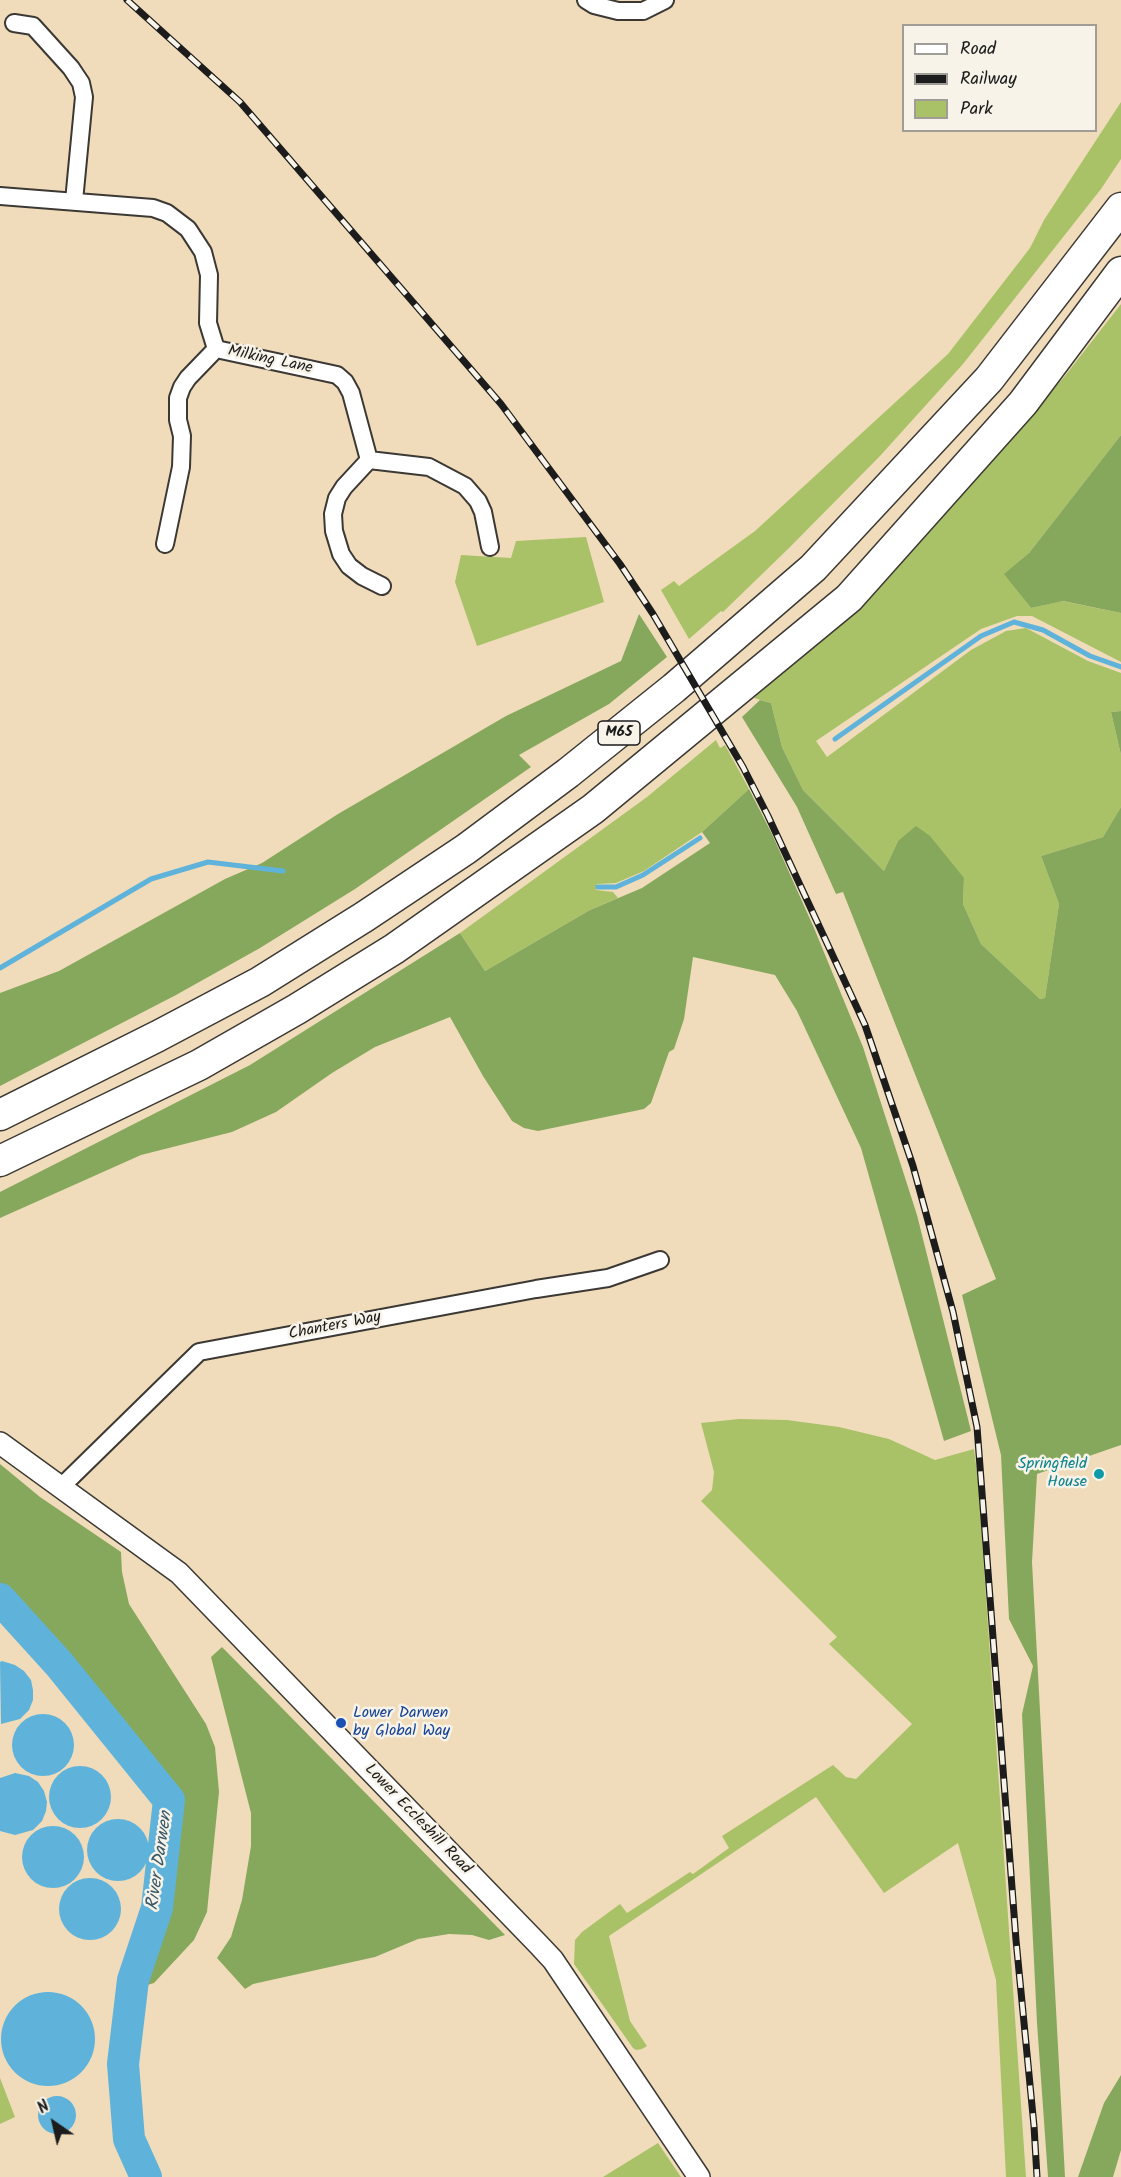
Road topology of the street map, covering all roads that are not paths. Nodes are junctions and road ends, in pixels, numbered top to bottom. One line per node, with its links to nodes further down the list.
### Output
1 (586, 0): 2 (street)
2 (665, 0)
3 (14, 23): 5 (street)
4 (0, 196): 5 (street, Milking Lane)
5 (74, 201): 8 (street, Milking Lane)
6 (1121, 208): 13 (highway, M65)
7 (1121, 272): 14 (highway, M65)
8 (216, 349): 9 (street, Milking Lane); 10 (street)
9 (369, 460): 11 (street); 12 (street)
10 (165, 544)
11 (490, 547)
12 (382, 586)
13 (0, 1115)
14 (0, 1161)
15 (660, 1260): 17 (street, Chanters Way)
16 (0, 1443): 17 (street, Lower Eccleshill Road)
17 (60, 1488): 18 (street, Lower Eccleshill Road)
18 (699, 2177)

